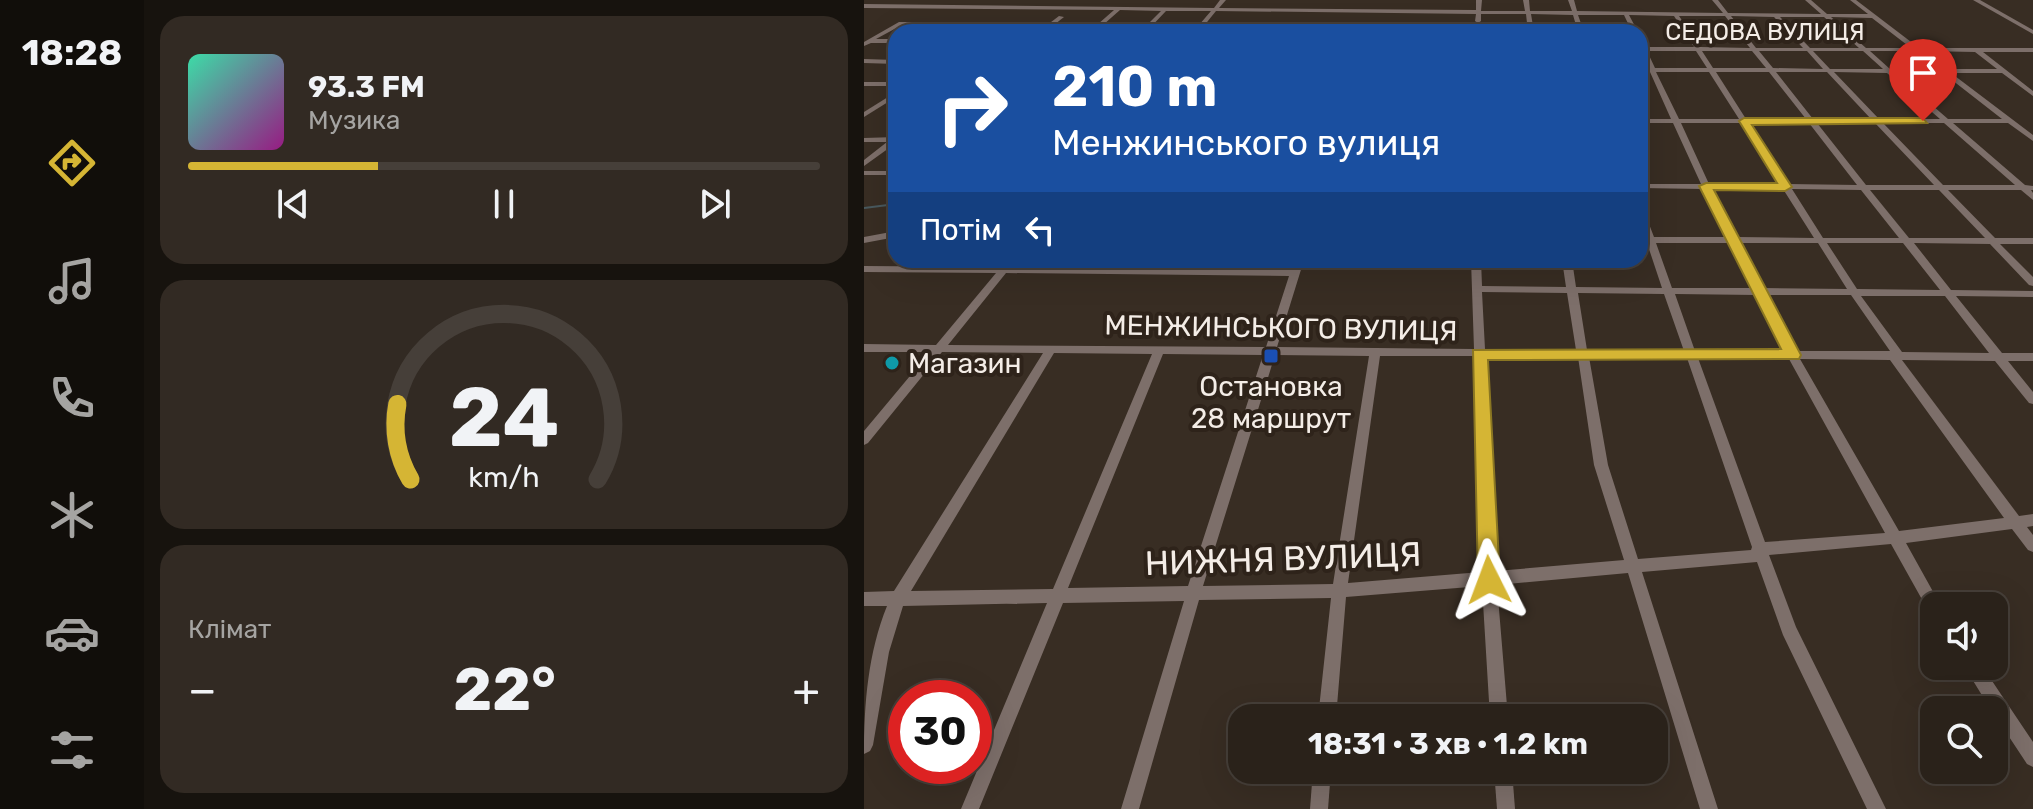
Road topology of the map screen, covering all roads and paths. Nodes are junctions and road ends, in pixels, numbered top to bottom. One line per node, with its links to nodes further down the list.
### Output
1 (1049, 0): 2 (street)
2 (1082, 0)
3 (1223, 0): 16 (street)
4 (1396, 0): 18 (street)
5 (1479, 0): 19 (street)
6 (1526, 0): 20 (street)
7 (1571, 0): 21 (street)
8 (1715, 0): 24 (street)
9 (1808, 0): 26 (street)
10 (1853, 0): 27 (street)
11 (1976, 0): 43 (street)
12 (864, 6): 13 (street)
13 (1024, 8): 14 (street); 31 (street)
14 (1118, 9): 15 (street); 33 (street)
15 (1165, 9): 16 (street); 34 (street)
16 (1214, 10): 17 (street); 35 (street)
17 (1311, 11): 18 (street); 36 (street)
18 (1392, 12): 19 (street); 37 (street)
19 (1478, 13): 20 (street); 38 (street)
20 (1528, 13): 21 (street); 39 (street)
21 (1575, 14): 22 (street); 40 (street)
22 (1626, 14): 23 (street); 41 (street)
23 (1676, 15): 24 (street); 47 (street)
24 (1726, 15): 25 (street); 48 (street)
25 (1775, 15): 26 (street); 49 (street)
26 (1825, 16): 27 (street); 50 (street)
27 (1873, 16): 53 (street)
28 (1061, 17): 32 (street)
29 (901, 24): 30 (street)
30 (951, 24)
31 (1000, 24)
32 (1052, 24)
33 (1101, 24)
34 (1151, 24)
35 (1203, 24)
36 (1304, 24)
37 (1388, 24)
38 (1479, 24)
39 (1530, 24)
40 (1578, 24)
41 (1631, 24)
42 (888, 31): 45 (street)
43 (2033, 32)
44 (888, 41): 45 (street)
45 (866, 42)
46 (1648, 47): 47 (street, СЕДОВА ВУЛИЦЯ)
47 (1698, 49): 48 (street, СЕДОВА ВУЛИЦЯ); 57 (street)
48 (1753, 49): 49 (street, СЕДОВА ВУЛИЦЯ); 58 (street)
49 (1808, 50): 50 (street, СЕДОВА ВУЛИЦЯ); 59 (street)
50 (1865, 50): 53 (street, СЕДОВА ВУЛИЦЯ); 60 (street)
51 (1977, 50): 52 (street, СЕДОВА ВУЛИЦЯ); 53 (street, СЕДОВА ВУЛИЦЯ); 62 (street)
52 (2033, 50)
53 (1919, 51): 61 (street)
54 (864, 61): 55 (street)
55 (888, 62)
56 (1648, 70): 57 (street)
57 (1711, 70): 58 (street); 71 (street)
58 (1770, 71): 59 (street); 75 (street)
59 (1828, 71): 60 (street); 72 (street)
60 (1888, 71): 61 (street); 73 (street)
61 (1946, 71): 62 (street); 74 (street)
62 (2005, 71): 66 (street)
63 (1648, 73): 70 (street)
64 (864, 84): 65 (street)
65 (888, 84)
66 (2033, 94)
67 (888, 99): 68 (street)
68 (867, 112)
69 (1648, 121): 70 (street)
70 (1676, 121): 71 (street); 84 (street)
71 (1744, 121): 75 (street); 85 (street)
72 (1877, 121): 73 (street); 75 (street); 87 (street)
73 (1946, 121): 74 (street); 88 (street)
74 (2008, 121): 76 (street)
75 (1811, 122): 86 (street)
76 (2033, 139)
77 (864, 140): 78 (street)
78 (888, 140)
79 (888, 145): 80 (street)
80 (864, 164)
81 (864, 173): 82 (street)
82 (888, 173)
83 (1648, 186): 84 (street)
84 (1706, 186): 85 (street); 95 (street)
85 (1785, 187): 86 (street); 96 (street)
86 (1863, 187): 87 (street); 94 (street)
87 (1941, 188): 88 (street); 97 (street)
88 (2022, 188): 89 (street); 90 (street)
89 (2033, 188)
90 (2033, 197)
91 (888, 236): 92 (street)
92 (864, 240)
93 (1648, 240): 95 (street)
94 (1905, 240): 96 (street); 97 (street); 115 (street)
95 (1735, 241): 96 (street); 113 (street)
96 (1822, 241): 114 (street)
97 (1993, 241): 98 (street); 109 (street)
98 (2033, 241)
99 (1648, 247): 112 (street)
100 (930, 268): 107 (street)
101 (1006, 268): 118 (street)
102 (1116, 268): 108 (street)
103 (1297, 268): 108 (street)
104 (1476, 268): 110 (street)
105 (1569, 268): 111 (street)
106 (864, 269): 107 (street)
107 (904, 269)
108 (1295, 273): 122 (street)
109 (2033, 283)
110 (1476, 289): 111 (street); 123 (street)
111 (1573, 291): 112 (street); 121 (street)
112 (1668, 293): 113 (street); 126 (street)
113 (1763, 293): 114 (street); 127 (street)
114 (1854, 293): 115 (street); 124 (street)
115 (1948, 294): 116 (street); 128 (street)
116 (2033, 294)
117 (864, 348): 118 (street, МЕНЖИНСЬКОГО ВУЛИЦЯ)
118 (939, 348): 119 (street, МЕНЖИНСЬКОГО ВУЛИЦЯ); 131 (street)
119 (1050, 350): 120 (street, МЕНЖИНСЬКОГО ВУЛИЦЯ); 143 (street)
120 (1158, 352): 122 (street, МЕНЖИНСЬКОГО ВУЛИЦЯ); 141 (street)
121 (1580, 352): 123 (street, МЕНЖИНСЬКОГО ВУЛИЦЯ); 126 (street, МЕНЖИНСЬКОГО ВУЛИЦЯ); 137 (street)
122 (1272, 353): 125 (street, МЕНЖИНСЬКОГО ВУЛИЦЯ); 142 (street)
123 (1479, 354): 125 (street, МЕНЖИНСЬКОГО ВУЛИЦЯ); 138 (street)
124 (1895, 354): 127 (street, МЕНЖИНСЬКОГО ВУЛИЦЯ); 128 (street, МЕНЖИНСЬКОГО ВУЛИЦЯ); 133 (street)
125 (1375, 355): 139 (street)
126 (1690, 355): 127 (street, МЕНЖИНСЬКОГО ВУЛИЦЯ); 136 (street)
127 (1793, 355): 134 (street)
128 (1996, 356): 129 (street, МЕНЖИНСЬКОГО ВУЛИЦЯ); 130 (street)
129 (2033, 357)
130 (2033, 400)
131 (864, 440)
132 (2033, 520): 133 (street, НИЖНЯ ВУЛИЦЯ)
133 (2016, 522): 134 (street, НИЖНЯ ВУЛИЦЯ); 135 (street)
134 (1892, 537): 136 (street, НИЖНЯ ВУЛИЦЯ); 140 (street)
135 (2033, 546)
136 (1759, 549): 137 (street, НИЖНЯ ВУЛИЦЯ); 157 (street)
137 (1631, 566): 138 (street, НИЖНЯ ВУЛИЦЯ); 156 (street)
138 (1489, 580): 139 (street, НИЖНЯ ВУЛИЦЯ); 147 (street)
139 (1339, 591): 142 (street, НИЖНЯ ВУЛИЦЯ); 146 (street)
140 (1925, 592)
141 (1058, 595): 142 (street, НИЖНЯ ВУЛИЦЯ); 143 (street, НИЖНЯ ВУЛИЦЯ); 152 (street)
142 (1193, 595): 153 (street)
143 (898, 598): 144 (street, НИЖНЯ ВУЛИЦЯ); 148 (street)
144 (864, 599)
145 (1981, 680): 149 (street)
146 (1328, 704)
147 (1498, 704)
148 (864, 745)
149 (2033, 758)
150 (1321, 784): 154 (street)
151 (1504, 784): 155 (street)
152 (970, 809)
153 (1130, 809)
154 (1319, 809)
155 (1506, 809)
156 (1709, 809)
157 (1877, 809)

